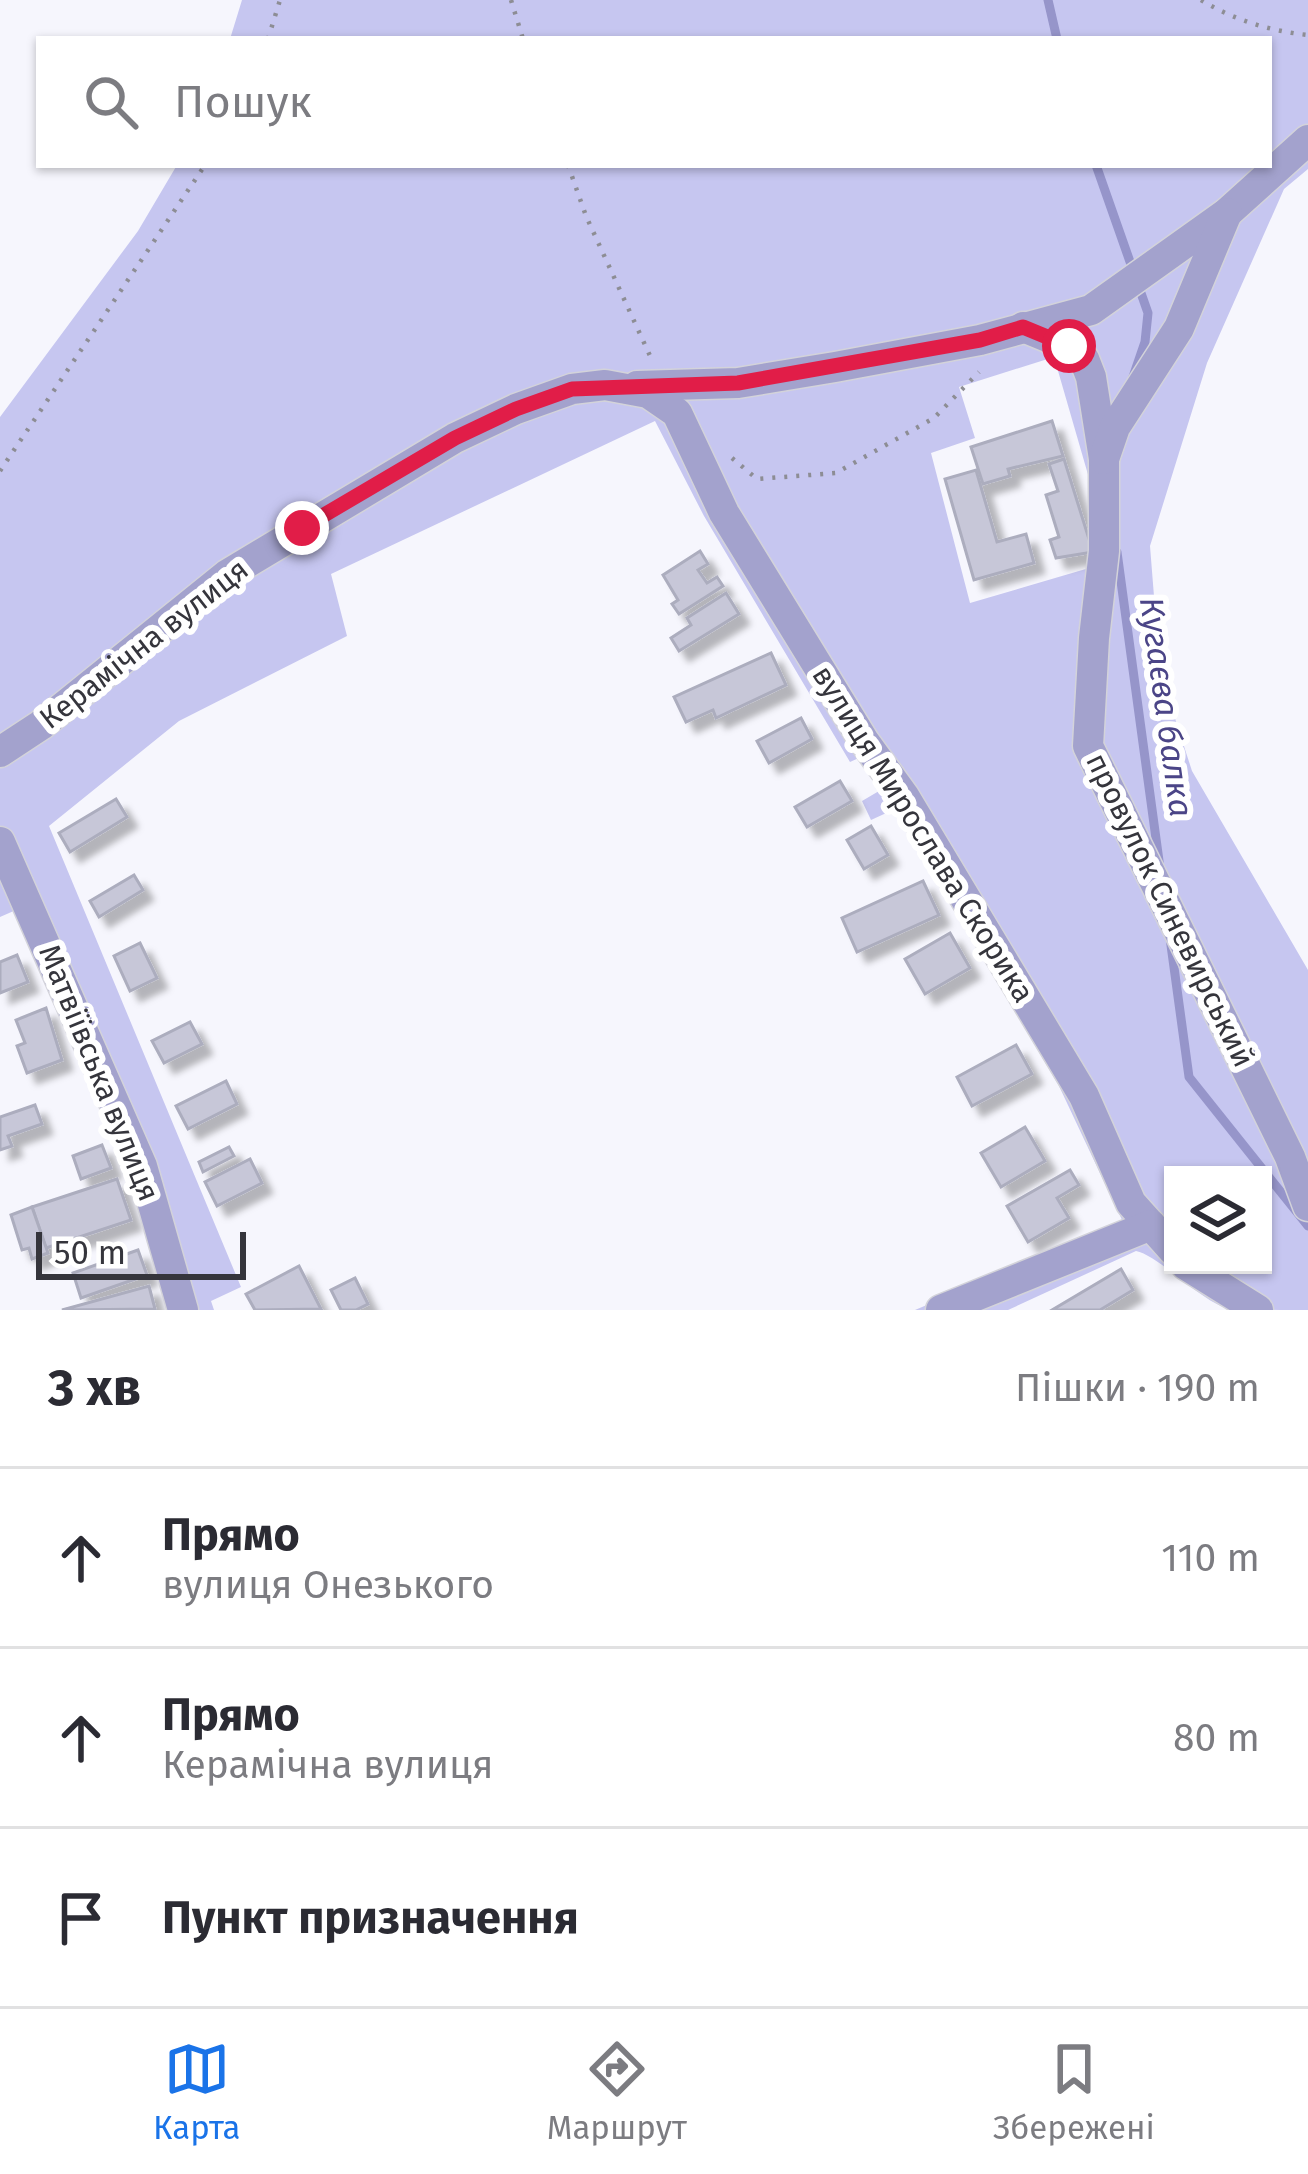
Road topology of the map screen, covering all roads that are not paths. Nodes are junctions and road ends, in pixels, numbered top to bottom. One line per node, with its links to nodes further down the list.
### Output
1 (1308, 140): 2 (street)
2 (1227, 213): 3 (street); 5 (street, провулок Синевирський)
3 (1023, 327): 4 (street); 5 (street, провулок Синевирський)
4 (670, 400): 6 (street, Керамічна вулиця); 9 (street, вулиця Мирослава Скорика)
5 (1104, 458): 8 (street, провулок Синевирський)
6 (0, 752)
7 (0, 842): 12 (street, Матвіївська вулиця)
8 (1308, 1206)
9 (1151, 1225): 10 (street, вулиця Мирослава Скорика); 13 (street)
10 (1164, 1240)
11 (1200, 1274): 14 (street)
12 (183, 1310)
13 (941, 1310)
14 (1258, 1310)

